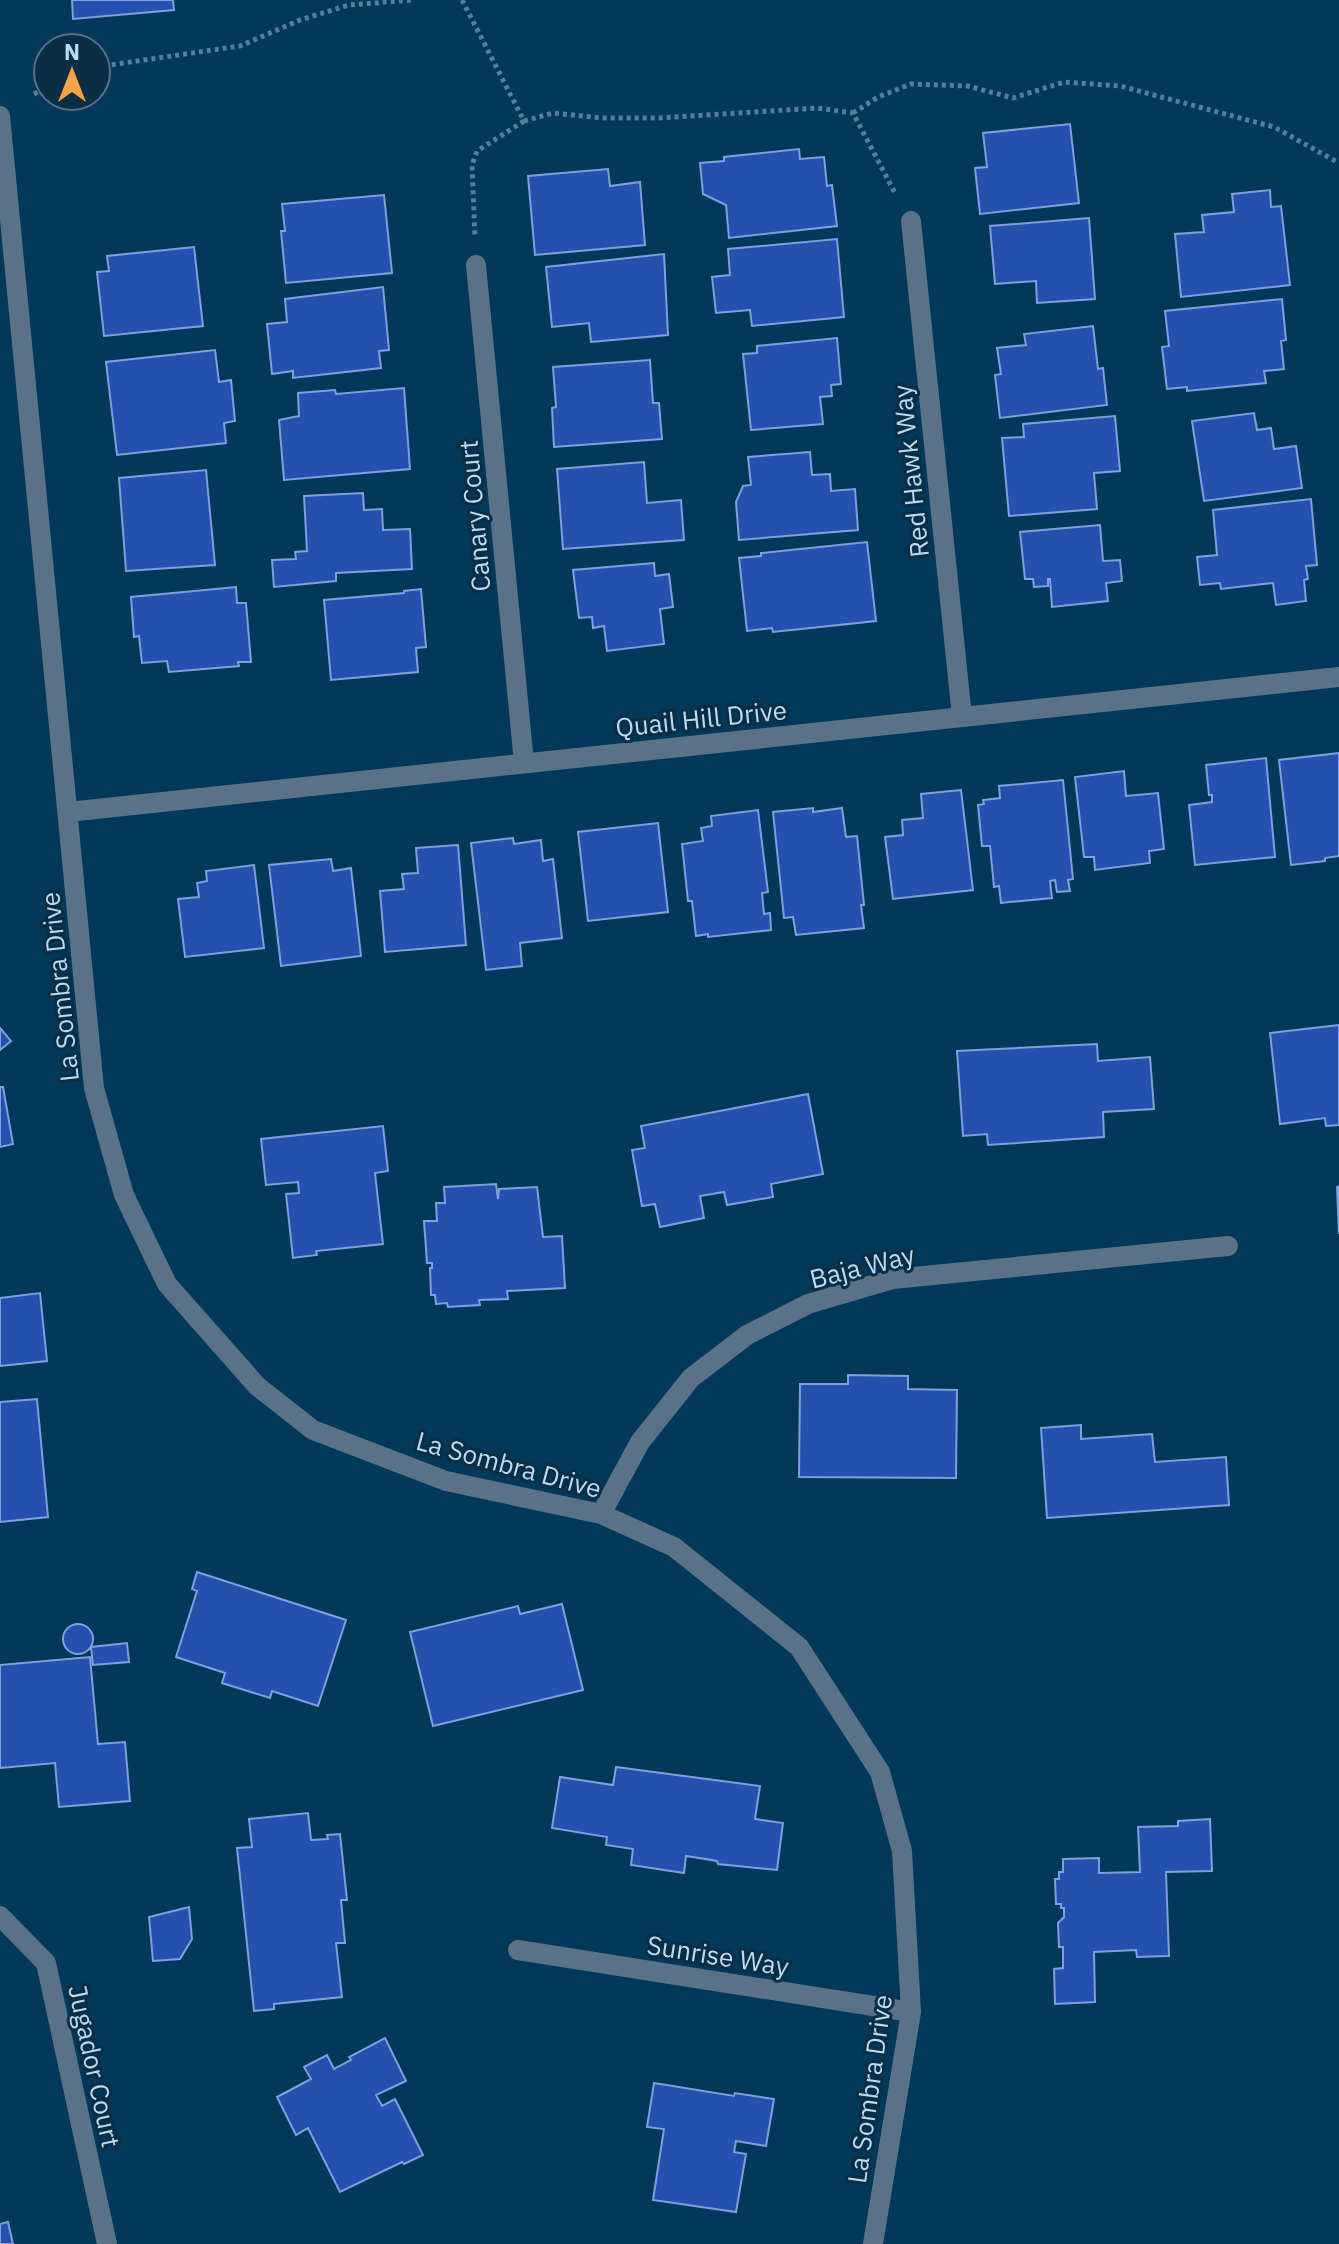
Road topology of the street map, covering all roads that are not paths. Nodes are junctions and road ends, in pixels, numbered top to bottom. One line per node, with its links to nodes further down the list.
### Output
1 (0, 116): 7 (street, La Sombra Drive)
2 (911, 221): 5 (street, Red Hawk Way)
3 (476, 265): 6 (street, Canary Court)
4 (1339, 677): 5 (street, Quail Hill Drive)
5 (962, 717): 6 (street, Quail Hill Drive)
6 (524, 763): 7 (street, Quail Hill Drive)
7 (68, 812): 9 (street, La Sombra Drive)
8 (1228, 1246): 9 (street, Baja Way)
9 (601, 1514): 12 (street, La Sombra Drive)
10 (0, 1916): 13 (street, Jugador Court)
11 (518, 1950): 12 (street, Sunrise Way)
12 (911, 2012): 14 (street, La Sombra Drive)
13 (107, 2244)
14 (873, 2244)

